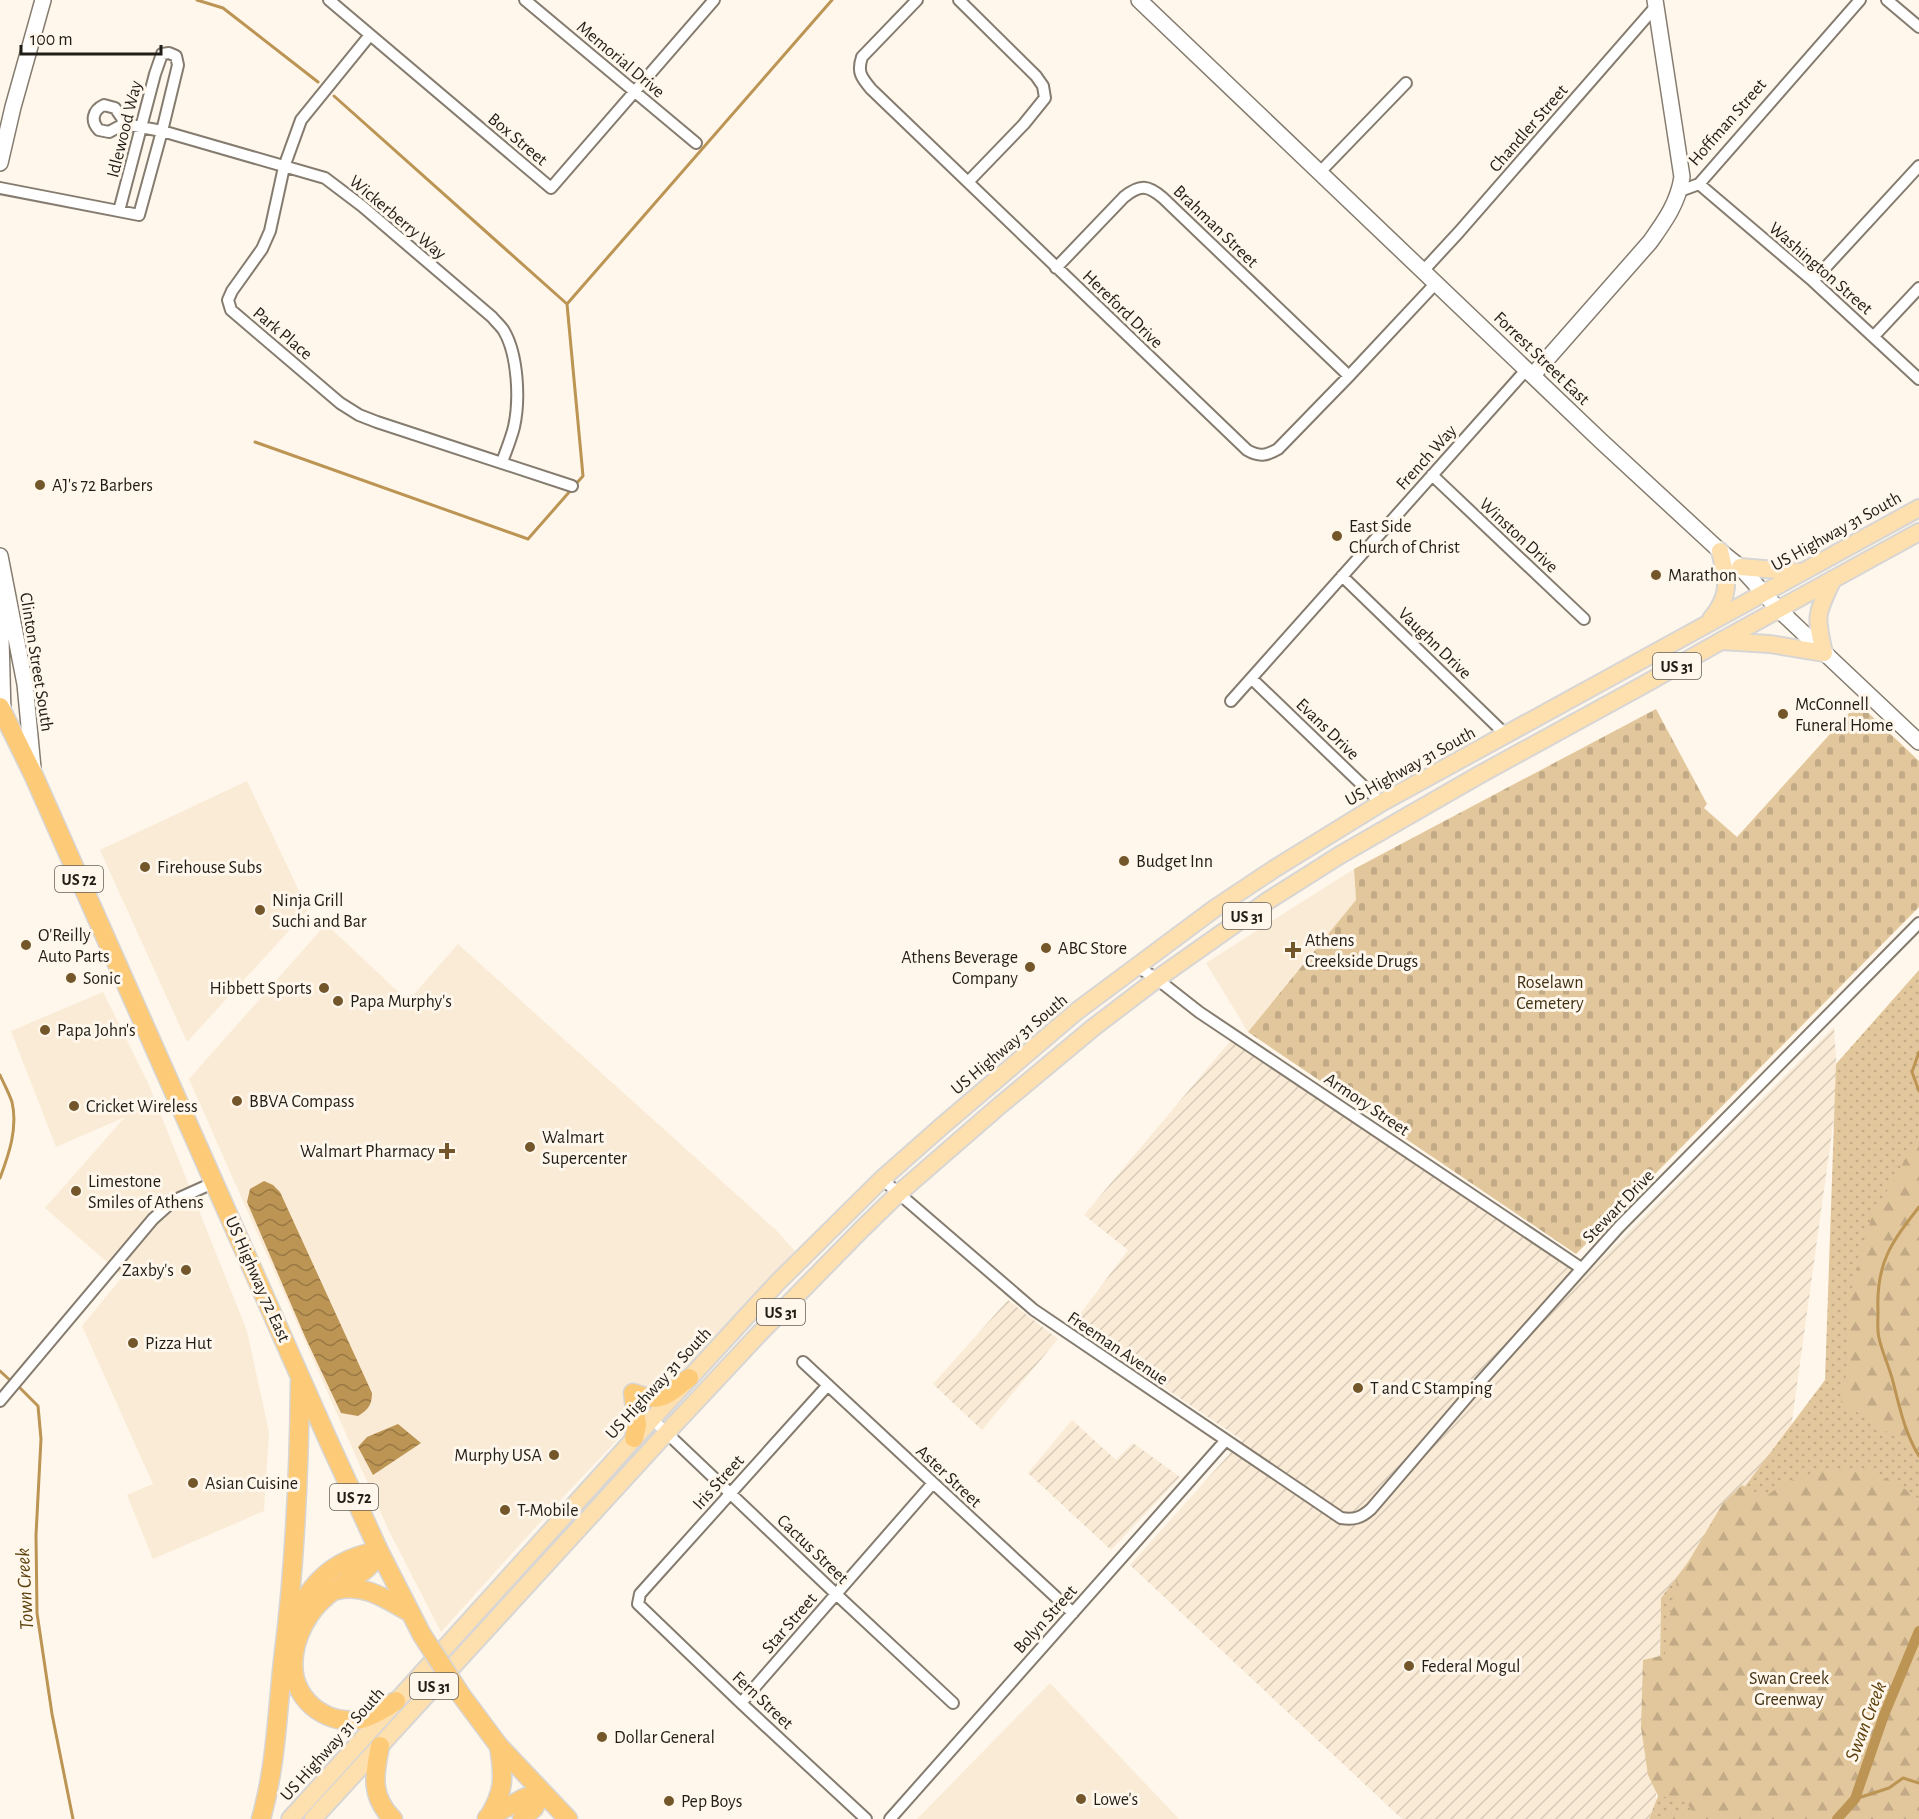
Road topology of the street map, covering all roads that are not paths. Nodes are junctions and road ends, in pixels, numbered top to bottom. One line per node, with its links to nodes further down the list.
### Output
1 (43, 0): 19 (street)
2 (329, 0): 12 (street, Box Street)
3 (525, 0): 14 (street, Memorial Drive)
4 (714, 0): 14 (street, Box Street)
5 (917, 0): 23 (street, Hereford Drive)
6 (959, 0): 23 (street)
7 (1140, 0): 22 (street, Forrest Street East)
8 (1860, 0): 24 (street, Hoffman Street)
9 (1887, 0): 11 (street)
10 (1658, 2): 26 (street); 29 (street, Chandler Street)
11 (1919, 27)
12 (370, 34): 14 (street, Box Street); 20 (street, Park Place)
13 (1406, 82): 22 (street)
14 (635, 92): 18 (street, Memorial Drive)
15 (124, 124): 16 (street, Wickerberry Way)
16 (143, 126): 17 (street, Wickerberry Way); 17 (street, Idlewood Way); 27 (street, Idlewood Way)
17 (162, 131): 20 (street, Wickerberry Way); 27 (street, Idlewood Way)
18 (696, 143)
19 (0, 163)
20 (284, 166): 37 (street, Wickerberry Way); 37 (street, Park Place)
21 (1919, 166): 30 (street)
22 (1320, 172): 29 (street, Forrest Street East)
23 (968, 182): 28 (street, Hereford Drive)
24 (1699, 184): 26 (street, Hoffman Street); 30 (street, Washington Street)
25 (0, 188): 27 (street)
26 (1680, 191): 34 (street)
27 (119, 211)
28 (1056, 268): 35 (street, Hereford Drive); 35 (street, Brahman Street)
29 (1423, 271): 31 (street, Forrest Street East)
30 (1813, 281): 33 (street, Washington Street)
31 (1436, 283): 34 (street, Forrest Street East); 35 (street, Hereford Drive)
32 (1919, 288): 33 (street)
33 (1874, 336): 36 (street, Washington Street)
34 (1530, 372): 38 (street, French Way); 42 (street, Forrest Street East)
35 (1349, 376)
36 (1919, 379)
37 (502, 462): 39 (street, Park Place)
38 (1432, 475): 46 (street, French Way); 51 (street, Winston Drive)
39 (572, 486)
40 (1919, 508): 45 (main road, US Highway 31 South / US 31)
41 (1919, 532): 47 (main road, US Highway 31 South / US 31)
42 (1720, 551): 44 (street, Forrest Street East); 52 (main road)
43 (0, 556): 60 (street, Clinton Street South)
44 (1740, 567): 45 (main road); 49 (street, Forrest Street East)
45 (1802, 572): 49 (main road, US Highway 31 South / US 31)
46 (1342, 576): 55 (street, French Way); 58 (street, Vaughn Drive)
47 (1833, 579): 50 (main road, US Highway 31 South / US 31); 54 (main road)
48 (0, 593): 57 (street, Clinton Street South)
49 (1764, 593): 50 (street, Forrest Street East); 52 (main road, US Highway 31 South / US 31)
50 (1778, 609): 53 (main road, US Highway 31 South / US 31); 54 (street, Forrest Street East)
51 (1584, 619)
52 (1710, 622): 58 (main road, US Highway 31 South / US 31)
53 (1721, 641): 54 (main road); 64 (main road, US Highway 31 South / US 31)
54 (1824, 653): 59 (street, Forrest Street East)
55 (1252, 679): 56 (street, French Way); 61 (street, Evans Drive)
56 (1231, 701)
57 (2, 711): 60 (highway, US Highway 72 East / US 72)
58 (1505, 734): 61 (main road, US Highway 31 South / US 31)
59 (1919, 742)
60 (33, 774): 66 (highway, US Highway 72 East / US 72)
61 (1381, 803): 63 (main road, US Highway 31 South / US 31)
62 (1919, 923): 68 (street, Stewart Drive)
63 (1136, 966): 64 (street, Armory Street); 65 (main road, US Highway 31 South / US 31)
64 (1157, 979): 67 (main road, US Highway 31 South / US 31); 68 (street, Armory Street)
65 (882, 1179): 67 (street, Freeman Avenue); 71 (main road, US Highway 31 South / US 31)
66 (215, 1182): 70 (highway, US Highway 72 East / US 72); 73 (street)
67 (899, 1193): 75 (main road, US Highway 31 South / US 31); 77 (street, Freeman Avenue)
68 (1581, 1268): 80 (street, Stewart Drive)
69 (803, 1362): 72 (street, Aster Street)
70 (300, 1374): 81 (highway, US Highway 72 East / US 72); 87 (highway)
71 (689, 1378): 74 (main road, US Highway 31 South / US 31); 76 (highway)
72 (828, 1385): 78 (street, Aster Street); 79 (street, Iris Street)
73 (0, 1401)
74 (651, 1419): 75 (street, Cactus Street); 76 (main road, US Highway 31 South / US 31)
75 (666, 1434): 79 (street, Cactus Street); 91 (main road, US Highway 31 South / US 31)
76 (634, 1438): 88 (main road, US Highway 31 South / US 31)
77 (1226, 1440): 80 (street, Freeman Avenue); 86 (street, Bolyn Street)
78 (933, 1483): 83 (street, Star Street); 86 (street, Aster Street)
79 (730, 1494): 83 (street, Cactus Street); 84 (street, Iris Street)
80 (1352, 1520)
81 (379, 1551): 82 (highway); 85 (highway, US Highway 72 East / US 72); 87 (highway)
82 (329, 1593): 85 (highway); 88 (highway)
83 (836, 1594): 89 (street, Cactus Street); 90 (street, Star Street)
84 (638, 1604): 90 (street, Fern Street)
85 (411, 1613): 92 (highway, US Highway 72 East / US 72, bridge)
86 (1073, 1613): 102 (street, Bolyn Street)
87 (286, 1644): 94 (highway)
88 (396, 1701): 95 (main road, US Highway 31 South / US 31)
89 (953, 1702)
90 (741, 1703): 101 (street, Fern Street)
91 (380, 1746): 96 (main road, US Highway 31 South / US 31); 97 (highway)
92 (499, 1746): 93 (highway, US Highway 72 East / US 72); 98 (highway)
93 (542, 1792): 98 (highway); 99 (highway); 100 (highway, US Highway 72 East / US 72)
94 (261, 1819)
95 (290, 1819)
96 (313, 1819)
97 (393, 1819)
98 (487, 1819)
99 (522, 1819)
100 (568, 1819)
101 (866, 1819)
102 (890, 1819)

